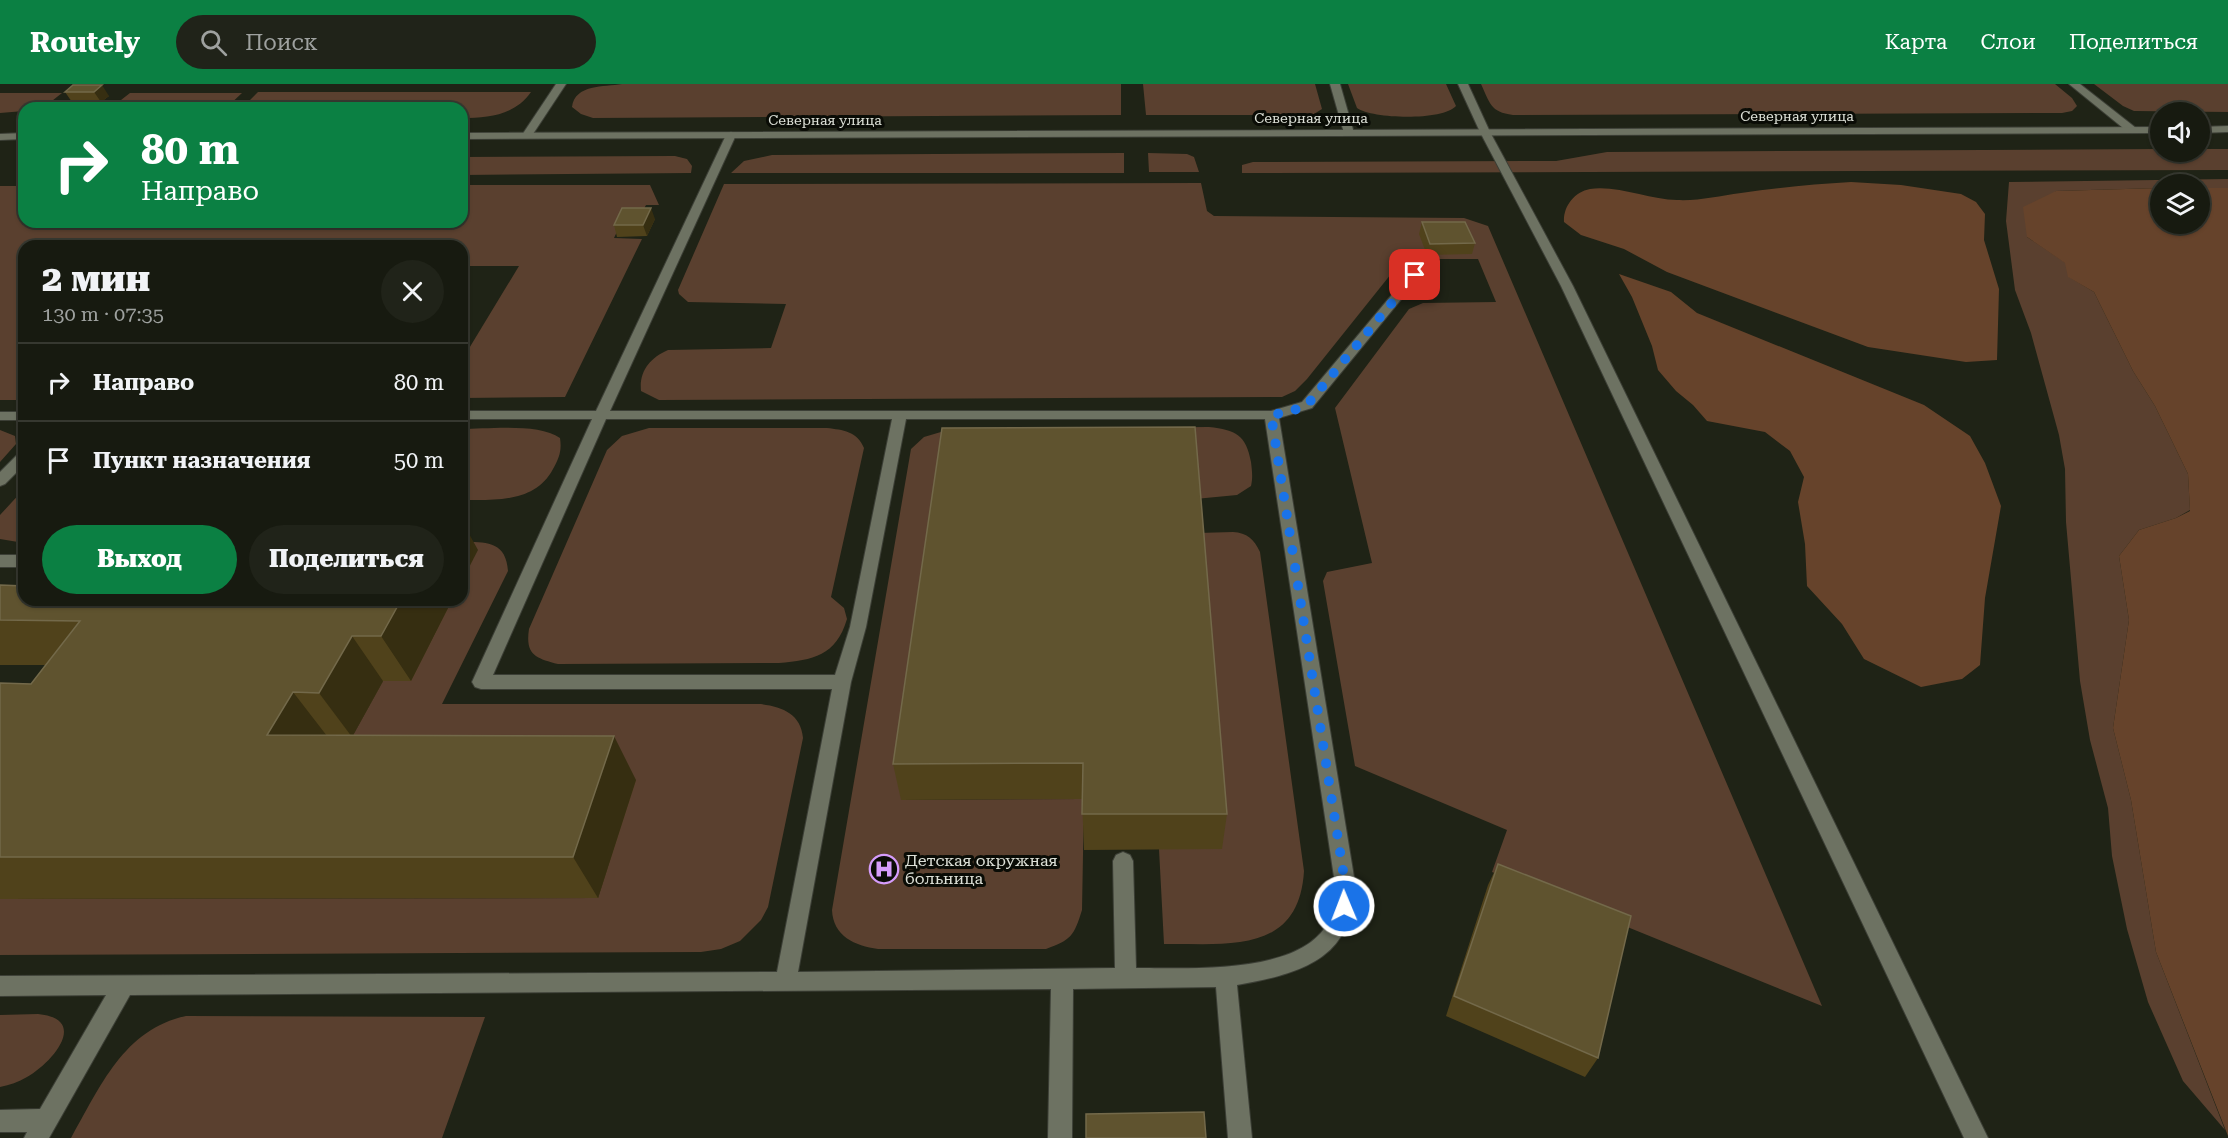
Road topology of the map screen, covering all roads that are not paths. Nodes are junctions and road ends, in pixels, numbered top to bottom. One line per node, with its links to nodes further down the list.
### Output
1 (561, 84): 11 (main road)
2 (1335, 84): 10 (main road)
3 (1463, 84): 9 (main road)
4 (2074, 84): 6 (main road)
5 (2228, 129): 8 (main road)
6 (2132, 130): 7 (main road, Северная улица); 9 (main road, Северная улица)
7 (2150, 130)
8 (2210, 130)
9 (1485, 132): 10 (main road, Северная улица); 39 (main road)
10 (1349, 133): 12 (main road, Северная улица)
11 (527, 135): 12 (main road, Северная улица); 15 (main road, Северная улица)
12 (731, 135): 17 (main road)
13 (0, 136): 14 (main road)
14 (18, 136)
15 (468, 136)
16 (1415, 275): 20 (main road)
17 (601, 414): 18 (main road); 19 (main road); 27 (main road)
18 (468, 415)
19 (900, 415): 20 (main road); 27 (main road)
20 (1271, 415): 29 (main road)
21 (0, 416): 22 (main road)
22 (18, 416)
23 (18, 462): 24 (main road)
24 (0, 481)
25 (0, 561): 26 (main road)
26 (18, 561)
27 (842, 682): 32 (main road)
28 (1123, 861): 31 (main road)
29 (1226, 977): 31 (main road); 38 (main road)
30 (1062, 979): 31 (main road); 32 (main road); 37 (main road)
31 (1126, 979)
32 (786, 982): 33 (main road)
33 (124, 985): 34 (main road); 36 (main road)
34 (0, 986)
35 (0, 1121): 36 (main road)
36 (41, 1129)
37 (1060, 1138)
38 (1240, 1138)
39 (1976, 1138)

